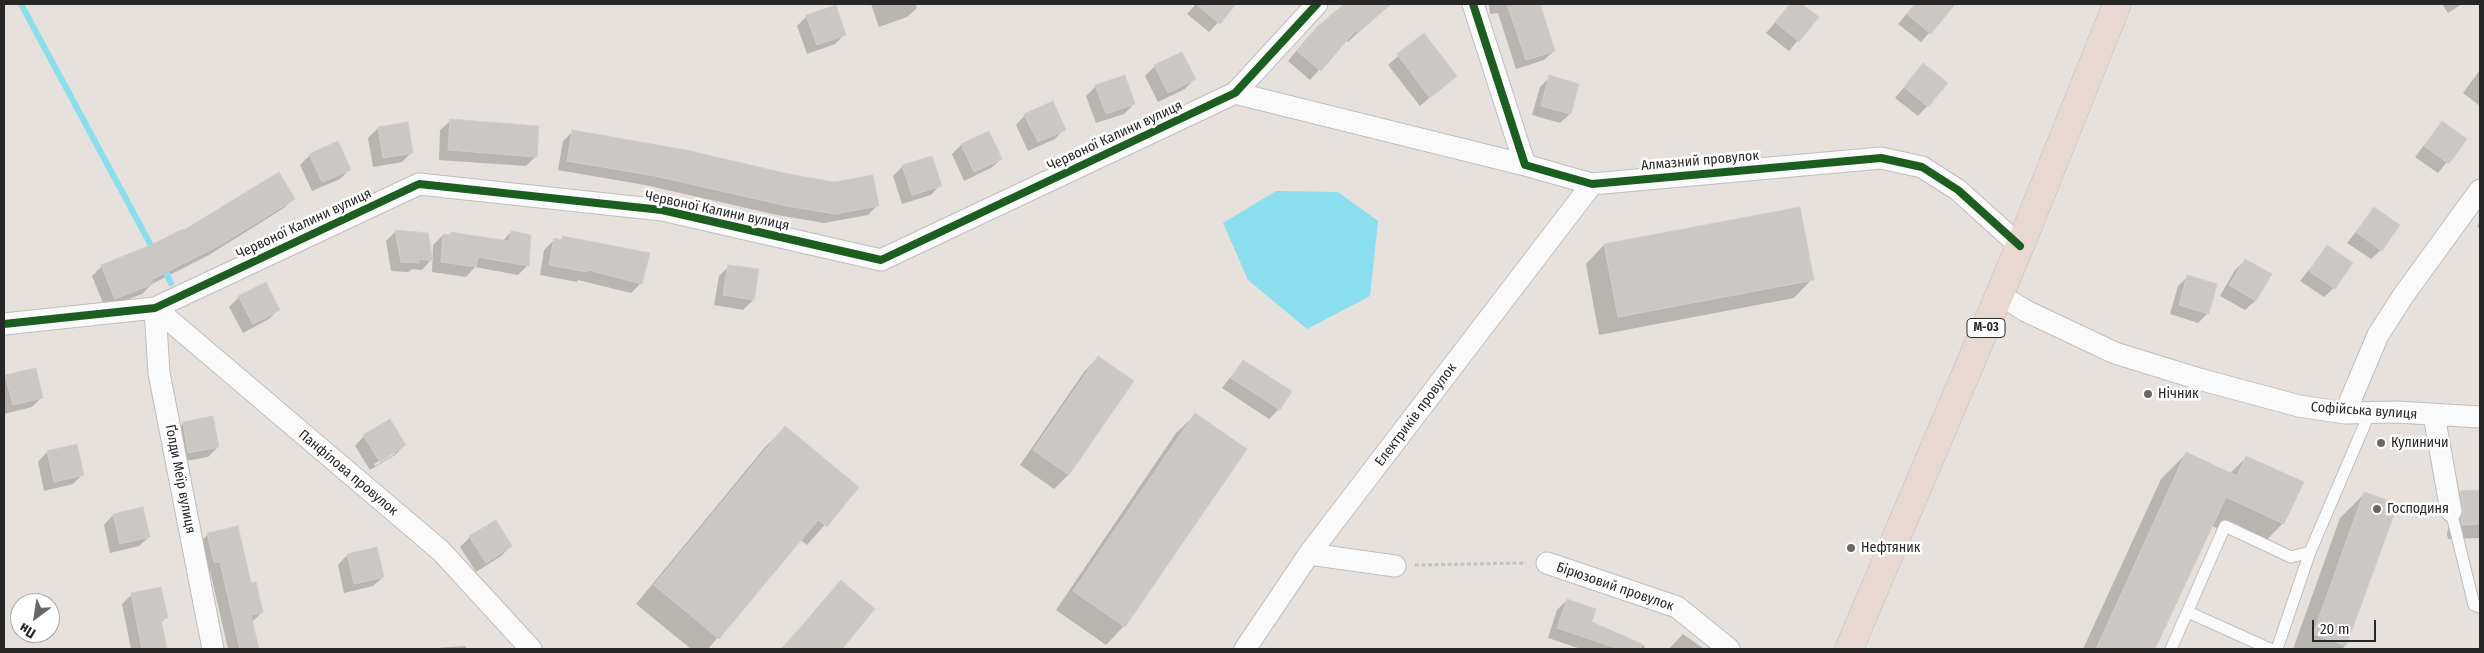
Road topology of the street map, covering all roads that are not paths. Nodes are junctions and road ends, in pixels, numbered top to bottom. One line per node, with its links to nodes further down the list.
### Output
1 (1316, 4): 4 (street, Червоної Калини вулиця)
2 (1473, 4): 5 (street)
3 (2117, 4): 8 (highway, М-03)
4 (1235, 93): 5 (street, Алмазний провулок); 10 (street, Червоної Калини вулиця)
5 (1525, 165): 6 (street, Алмазний провулок)
6 (1592, 184): 8 (street, Алмазний провулок); 18 (street, Електриків провулок)
7 (2480, 190): 12 (street)
8 (2020, 246): 9 (highway, М-03)
9 (2000, 295): 12 (street, Софійська вулиця); 27 (highway, М-03)
10 (154, 308): 11 (street, Червоної Калини вулиця); 23 (street, Ґолди Меїр вулиця); 24 (street, Панфілова провулок)
11 (4, 324)
12 (2345, 412): 13 (street, Софійська вулиця)
13 (2370, 412): 14 (street, Софійська вулиця); 17 (lane)
14 (2434, 416): 15 (street, Софійська вулиця); 16 (street)
15 (2480, 417)
16 (2451, 511): 21 (lane)
17 (2310, 552): 22 (lane); 30 (lane)
18 (1309, 554): 20 (street); 25 (street, Електриків провулок)
19 (1547, 563): 26 (street, Бірюзовий провулок)
20 (1395, 566)
21 (2480, 607)
22 (2188, 612): 28 (lane); 29 (lane)
23 (213, 649)
24 (530, 649)
25 (1245, 649)
26 (1729, 649)
27 (1849, 649)
28 (2171, 649)
29 (2270, 649)
30 (2277, 649)

